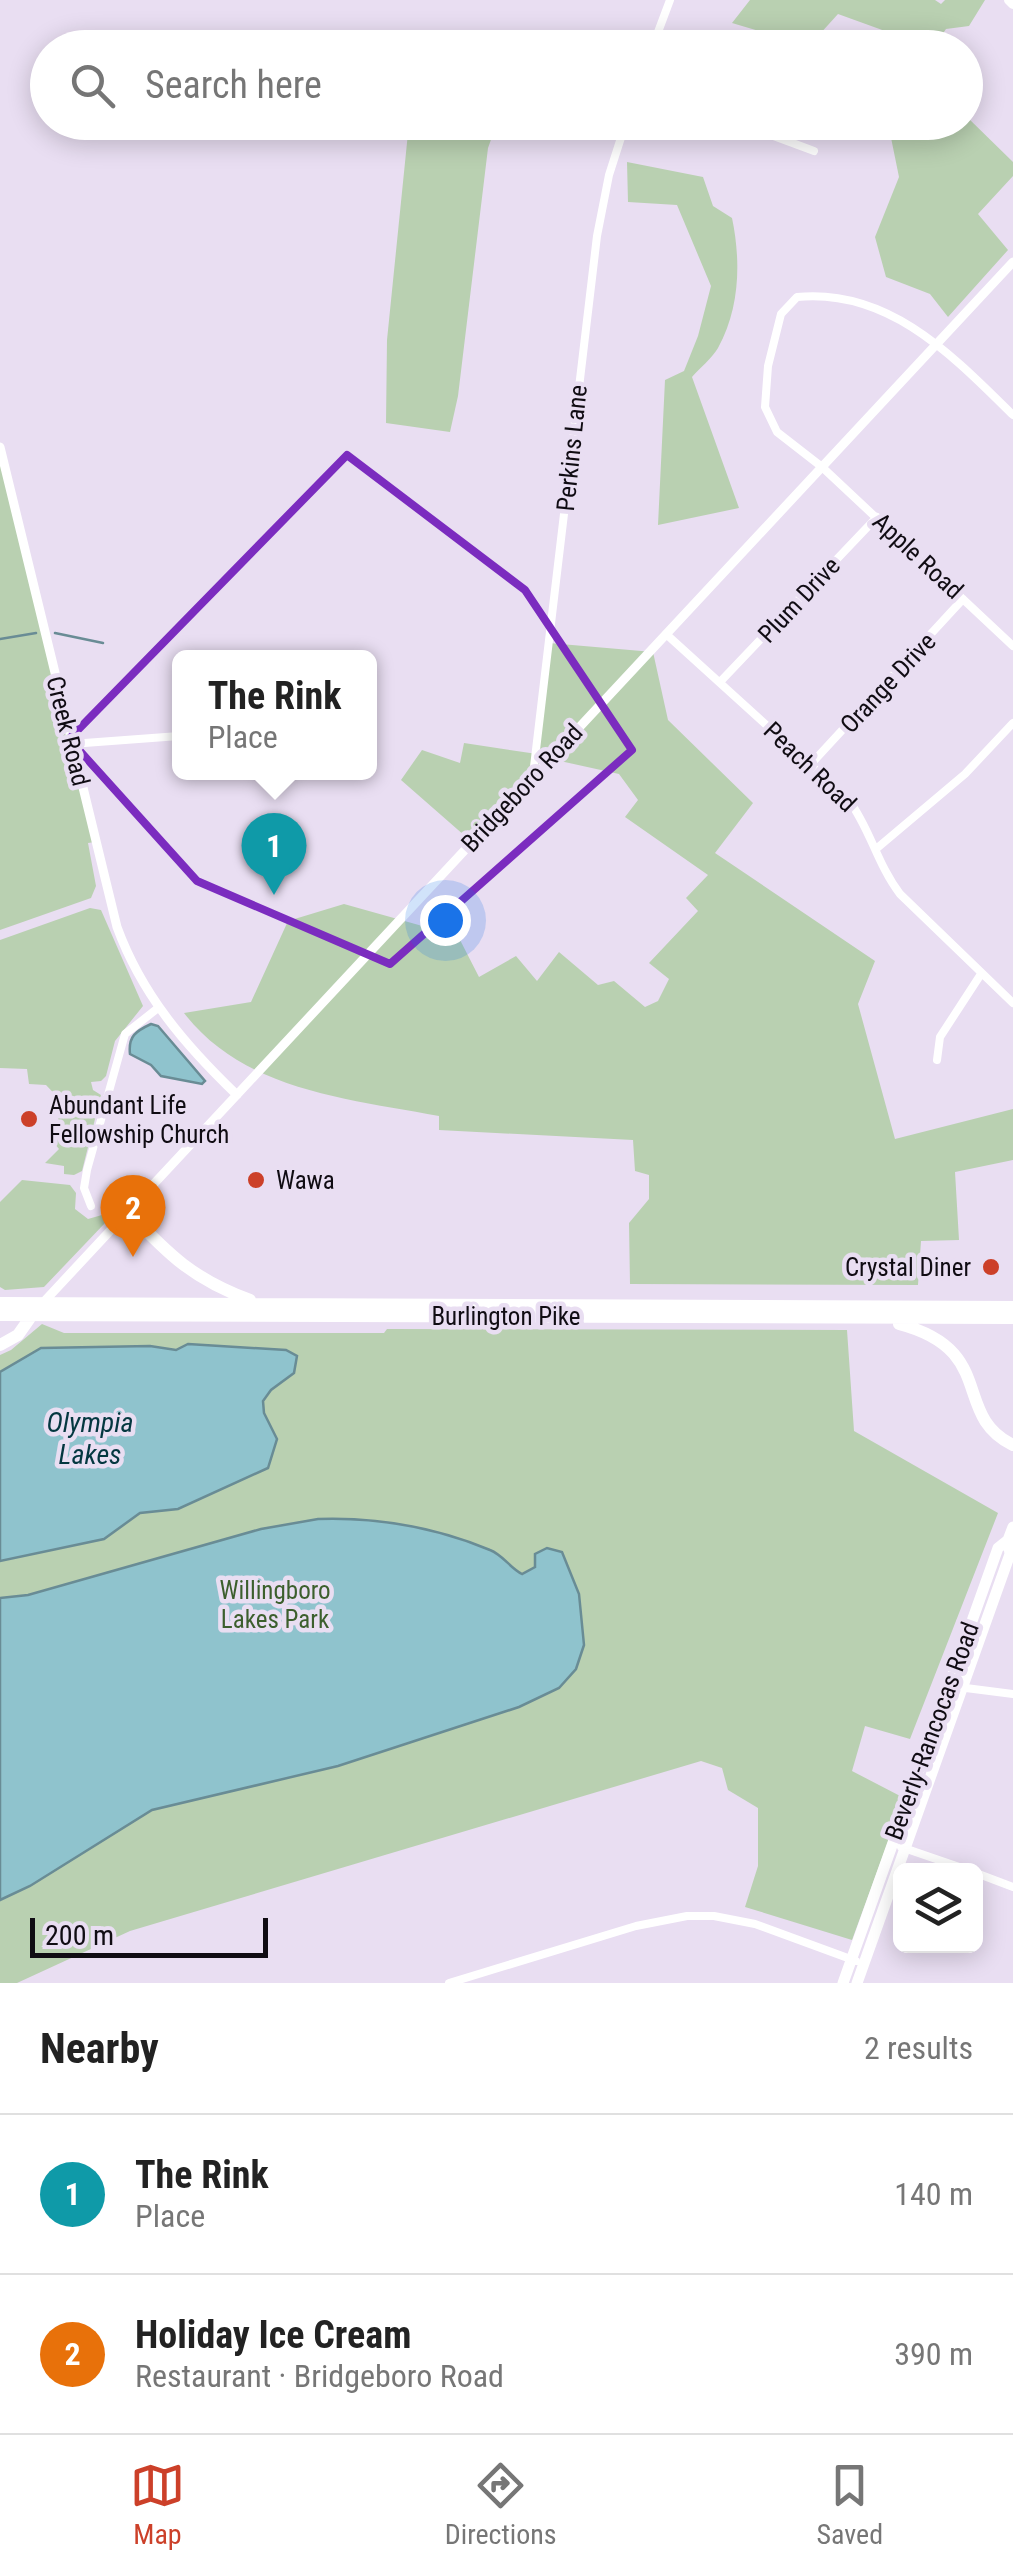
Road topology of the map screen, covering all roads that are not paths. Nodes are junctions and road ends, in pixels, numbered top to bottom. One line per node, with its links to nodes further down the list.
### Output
1 (670, 0): 2 (street)
2 (659, 30)
3 (620, 140): 20 (street, Perkins Lane)
4 (783, 140): 5 (street)
5 (814, 152)
6 (1013, 262): 7 (street, Bridgeboro Road)
7 (938, 342): 8 (street, Apple Road); 10 (street, Bridgeboro Road); 10 (street, Apple Road)
8 (1013, 415)
9 (0, 447): 18 (street, Creek Road)
10 (822, 466): 11 (street, Apple Road); 13 (street, Bridgeboro Road)
11 (877, 518): 12 (street, Apple Road); 15 (street, Plum Drive)
12 (964, 599): 14 (street, Apple Road); 19 (street, Orange Drive)
13 (666, 634): 15 (street, Peach Road); 20 (street, Bridgeboro Road)
14 (1013, 646)
15 (720, 682): 19 (street, Peach Road)
16 (1013, 723): 21 (street)
17 (172, 737): 18 (street)
18 (72, 744): 24 (street, Creek Road)
19 (811, 764): 21 (street, Peach Road)
20 (533, 776): 26 (street, Bridgeboro Road)
21 (876, 849): 22 (street, Peach Road)
22 (981, 974): 23 (street, Peach Road); 25 (street)
23 (1013, 1003)
24 (158, 1008): 26 (street, Creek Road); 27 (street)
25 (937, 1060)
26 (237, 1095): 28 (street, Bridgeboro Road)
27 (92, 1206)
28 (128, 1212): 30 (highway); 31 (street, Bridgeboro Road)
29 (0, 1303): 31 (highway, Burlington Pike)
30 (257, 1303): 31 (highway, Burlington Pike); 32 (highway, Burlington Pike)
31 (42, 1304): 34 (street, Bridgeboro Road)
32 (1013, 1307)
33 (0, 1315): 34 (highway, Burlington Pike)
34 (32, 1315): 35 (highway, Burlington Pike); 37 (highway)
35 (882, 1318): 36 (highway, Burlington Pike); 38 (highway)
36 (1013, 1318)
37 (0, 1346)
38 (1013, 1445)
39 (1011, 1534): 40 (main road, Beverly-Rancocas Road); 41 (main road, Beverly-Rancocas Road)
40 (949, 1684): 41 (street); 43 (main road, Beverly-Rancocas Road)
41 (963, 1688): 42 (street); 44 (main road, Beverly-Rancocas Road)
42 (1013, 1694)
43 (892, 1844): 44 (street); 48 (main road, Beverly-Rancocas Road)
44 (906, 1849): 45 (street); 49 (main road, Beverly-Rancocas Road)
45 (947, 1863)
46 (983, 1876): 47 (street)
47 (1013, 1887)
48 (851, 1959): 49 (street); 50 (street); 51 (main road, Beverly-Rancocas Road)
49 (864, 1965): 52 (main road, Beverly-Rancocas Road)
50 (449, 1983)
51 (843, 1983)
52 (858, 1983)

